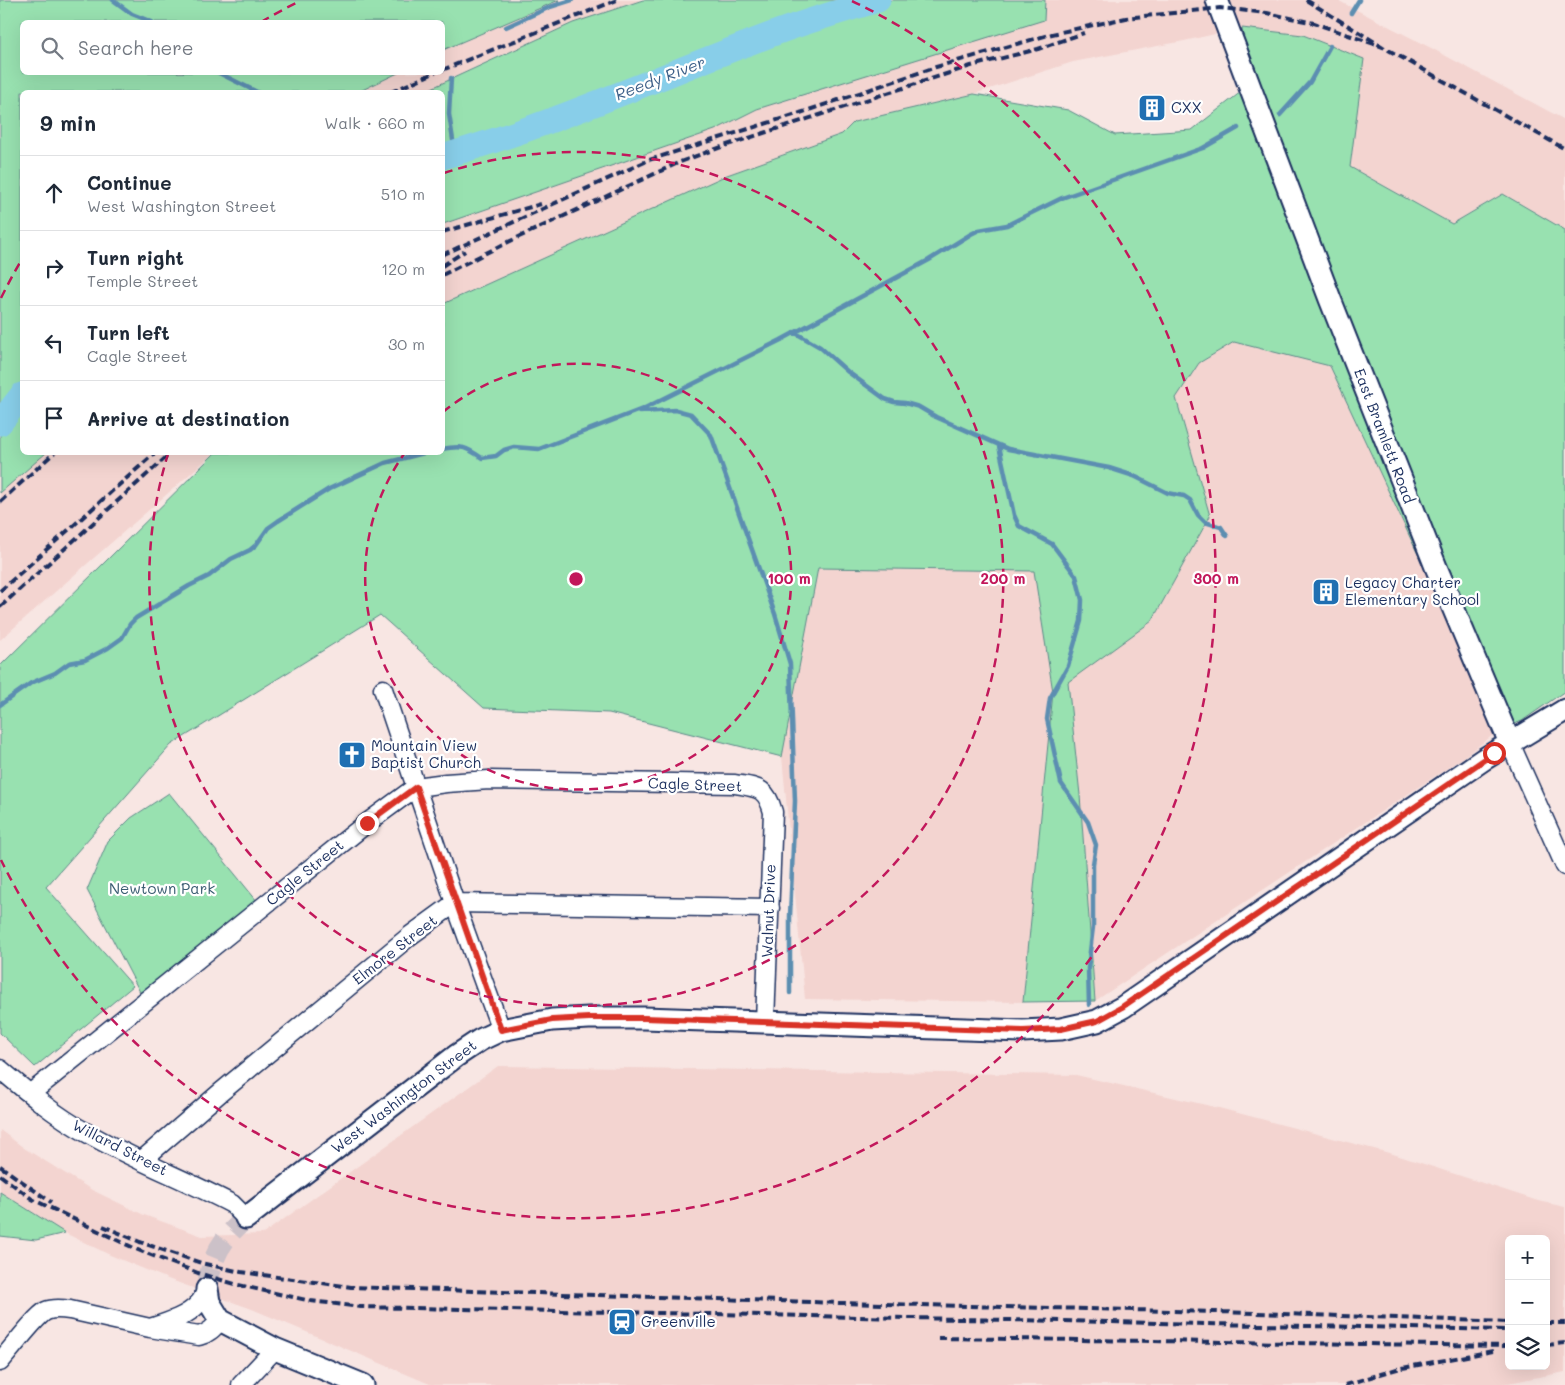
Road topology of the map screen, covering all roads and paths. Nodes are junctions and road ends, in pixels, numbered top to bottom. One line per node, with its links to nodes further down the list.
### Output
1 (1216, 0): 4 (street, East Bramlett Road)
2 (383, 689): 5 (street)
3 (1565, 710): 4 (street, West Washington Street)
4 (1510, 744): 7 (street, East Bramlett Road); 10 (street, West Washington Street)
5 (416, 787): 6 (street, Cagle Street); 8 (street); 13 (street, Cagle Street)
6 (770, 801): 9 (street, Walnut Drive)
7 (1565, 866)
8 (456, 903): 9 (street); 11 (street); 14 (street, Elmore Street)
9 (770, 908): 10 (street, Walnut Drive)
10 (765, 1022): 11 (street, West Washington Street)
11 (501, 1030): 15 (street, West Washington Street)
12 (0, 1069): 13 (street, Willard Street)
13 (31, 1093): 14 (street, Willard Street)
14 (141, 1161): 15 (street, Willard Street)
15 (246, 1218)
16 (208, 1289): 17 (street); 18 (street)
17 (220, 1320): 18 (street); 19 (street)
18 (150, 1328): 20 (street)
19 (275, 1349): 21 (street); 22 (street)
20 (0, 1362)
21 (241, 1385)
22 (363, 1385)

